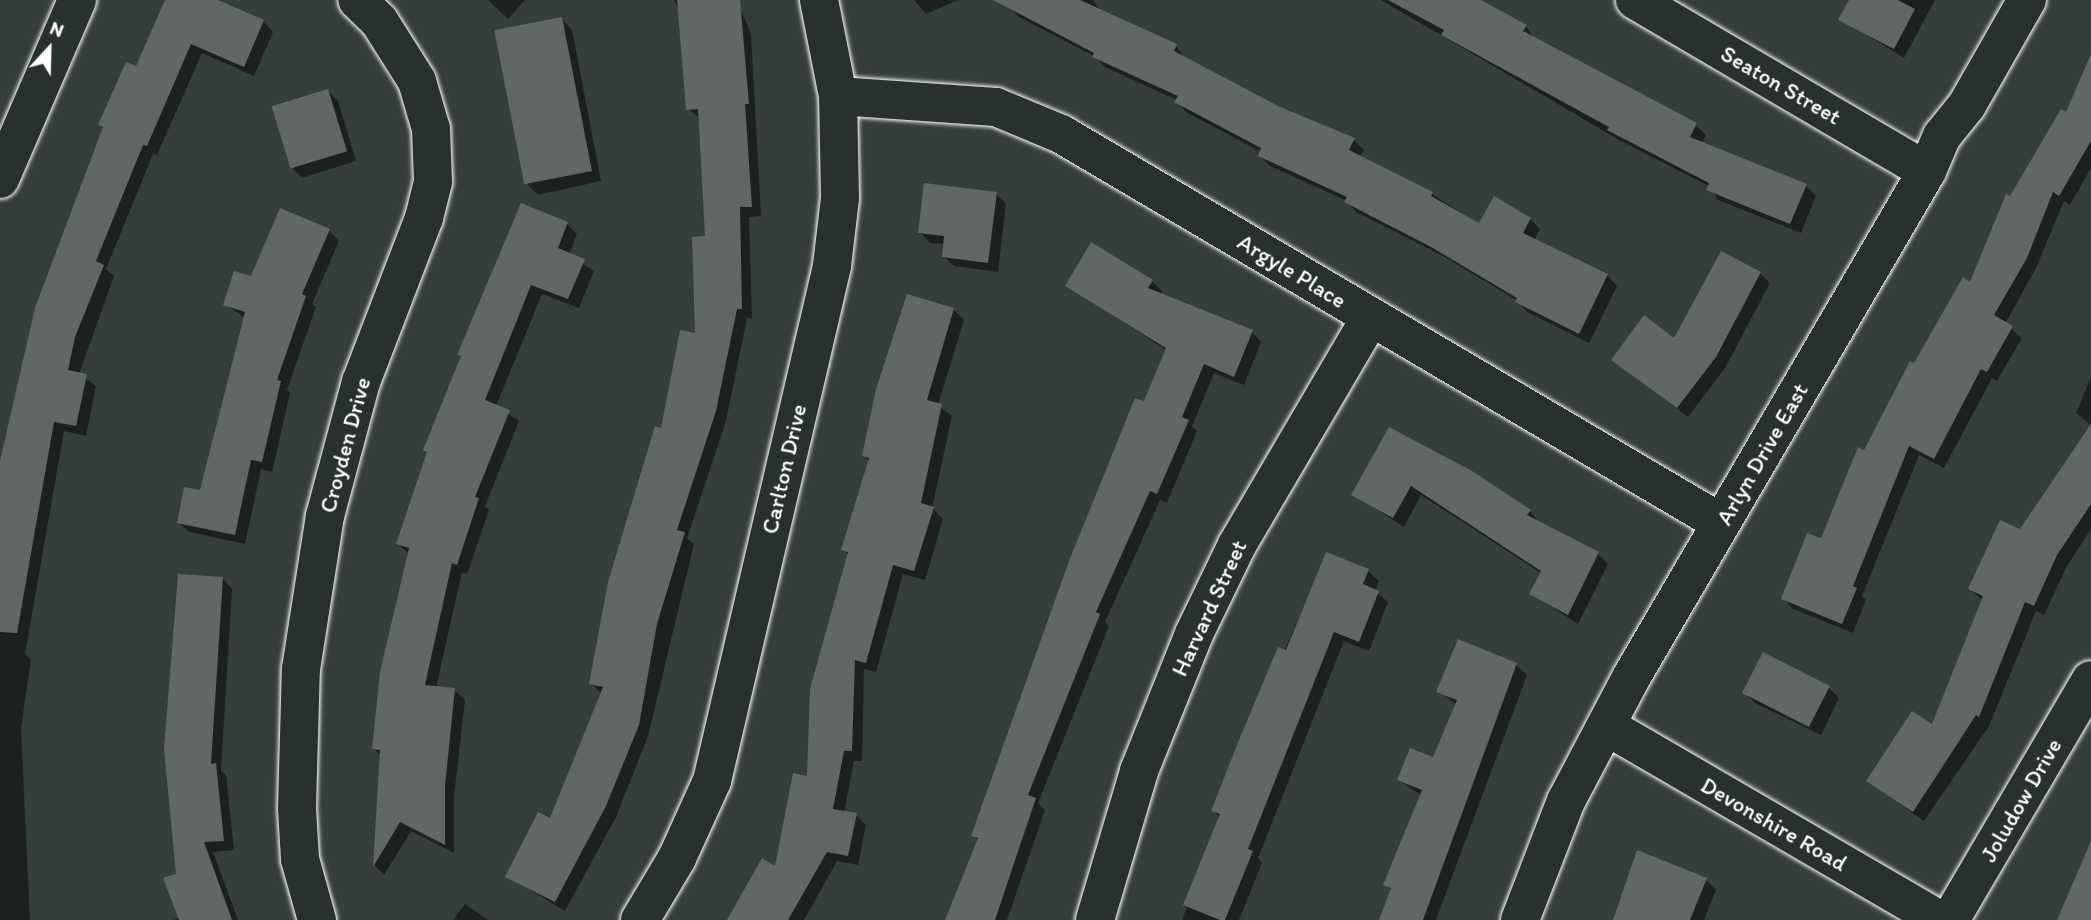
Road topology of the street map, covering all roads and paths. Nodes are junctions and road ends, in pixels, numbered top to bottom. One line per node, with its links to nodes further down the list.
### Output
1 (77, 0): 8 (street)
2 (357, 0): 13 (street, Croyden Drive)
3 (819, 0): 6 (street, Carlton Drive)
4 (1635, 0): 7 (street, Seaton Street)
5 (2027, 0): 7 (street, Arlyn Drive East)
6 (838, 96): 9 (street, Argyle Place); 14 (street, Carlton Drive)
7 (1927, 171): 10 (street, Arlyn Drive East)
8 (0, 179)
9 (1370, 317): 10 (street, Argyle Place); 15 (street, Harvard Street)
10 (1721, 523): 12 (street, Arlyn Drive East)
11 (2091, 680): 18 (street, Joludow Drive)
12 (1608, 727): 16 (street, Arlyn Drive East); 17 (street, Devonshire Road)
13 (317, 920)
14 (640, 920)
15 (1095, 920)
16 (1520, 920)
17 (1940, 920)
18 (1951, 920)

